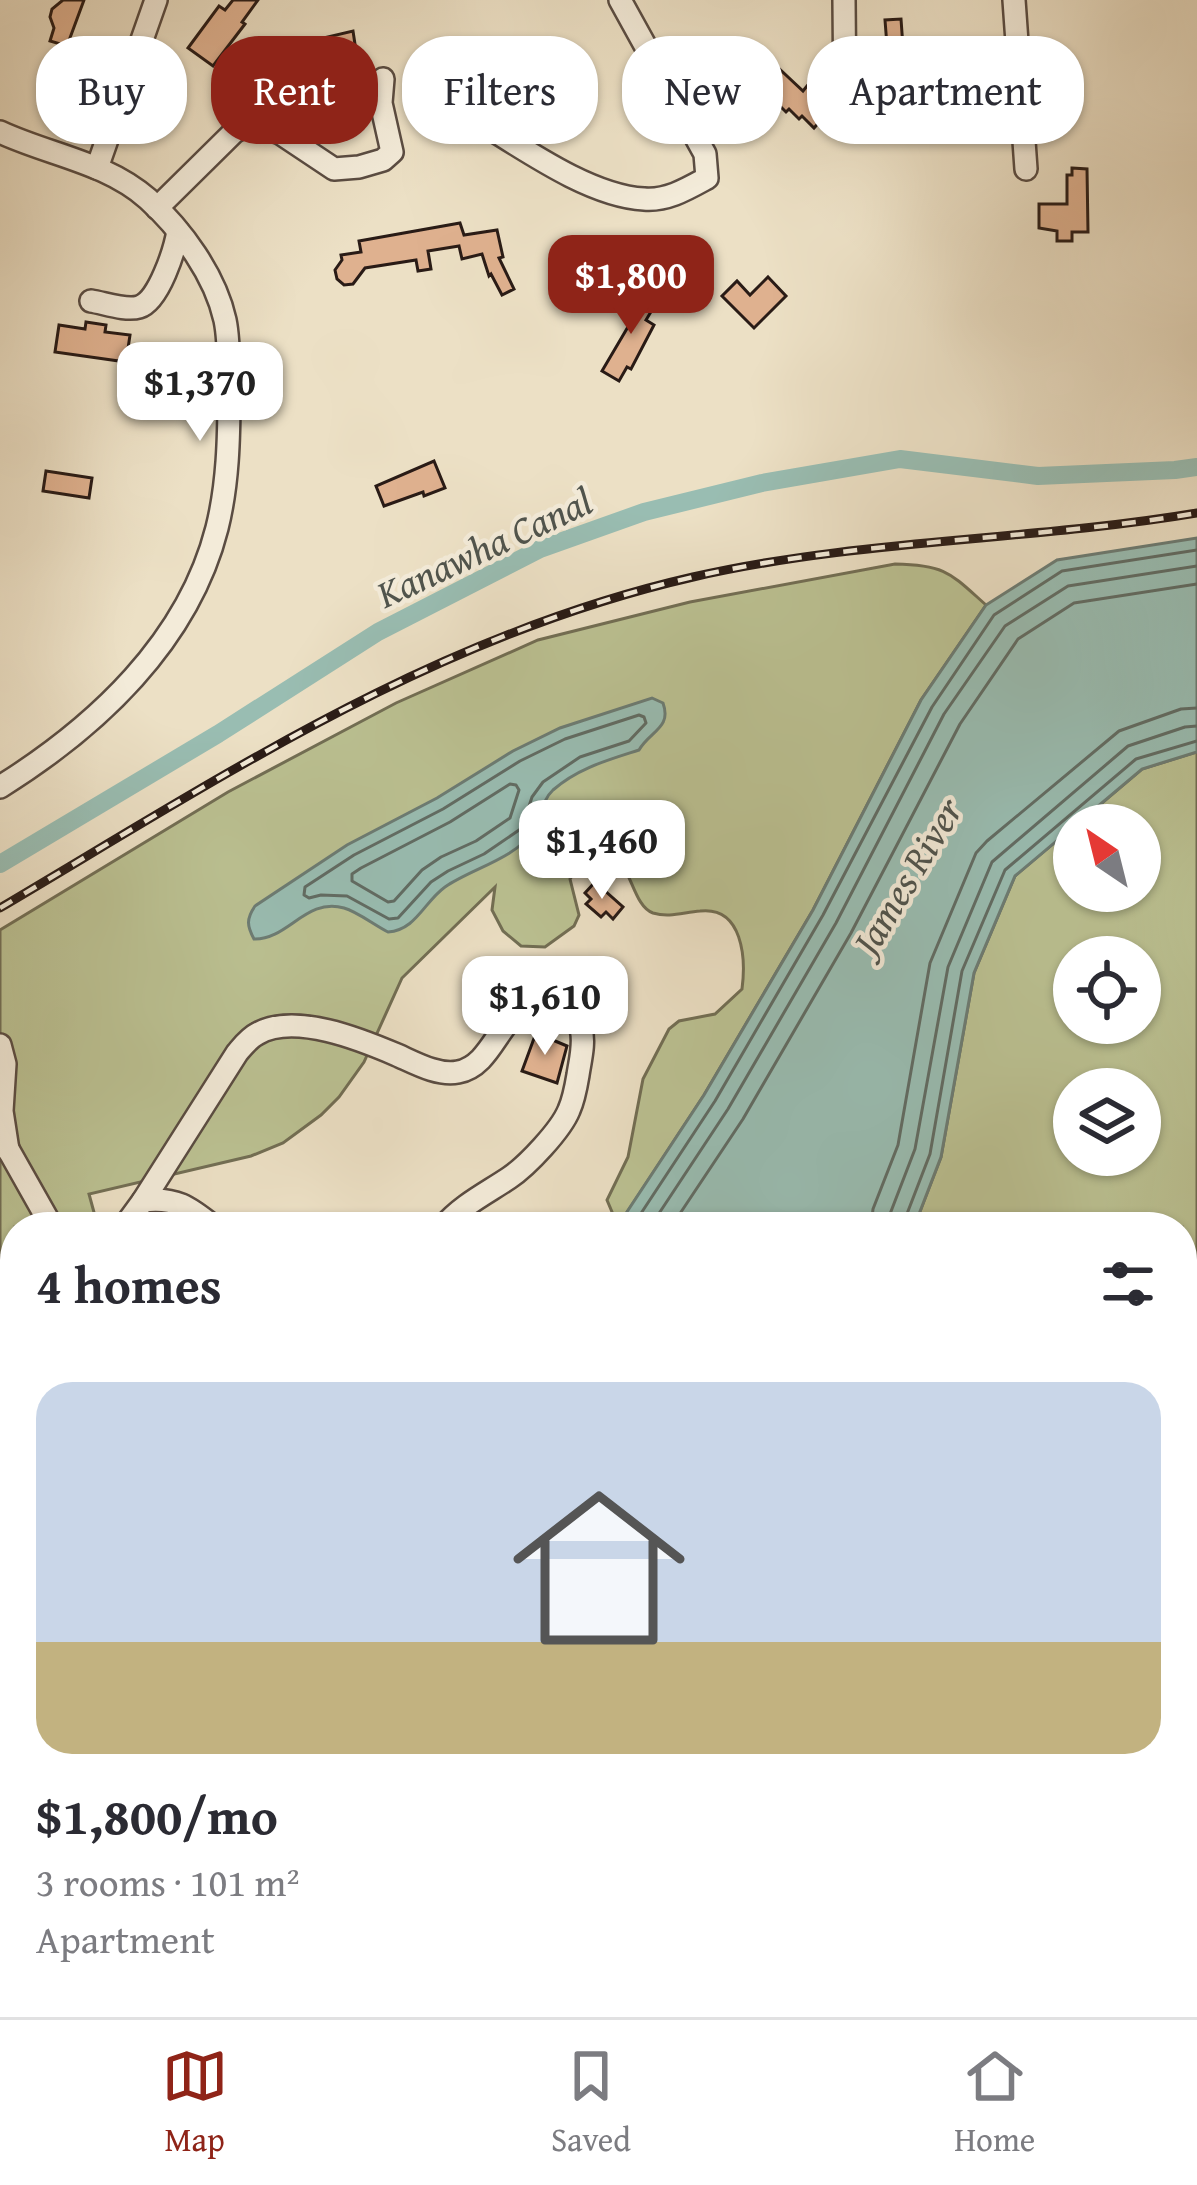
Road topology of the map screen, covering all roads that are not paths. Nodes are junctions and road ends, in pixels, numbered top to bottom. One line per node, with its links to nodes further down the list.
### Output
1 (156, 0): 9 (street)
2 (620, 0): 8 (street)
3 (844, 0): 5 (street)
4 (1014, 0): 10 (street)
5 (844, 36)
6 (383, 79): 11 (street)
7 (0, 132): 9 (street)
8 (517, 144)
9 (97, 167): 11 (street)
10 (1026, 169)
11 (157, 208): 12 (street)
12 (178, 230): 13 (street); 14 (street)
13 (91, 301)
14 (0, 787)
15 (0, 1045): 16 (street)
16 (4, 1144): 18 (street)
17 (143, 1202): 19 (street); 20 (street); 21 (street)
18 (43, 1212)
19 (135, 1212)
20 (194, 1212)
21 (456, 1212)

